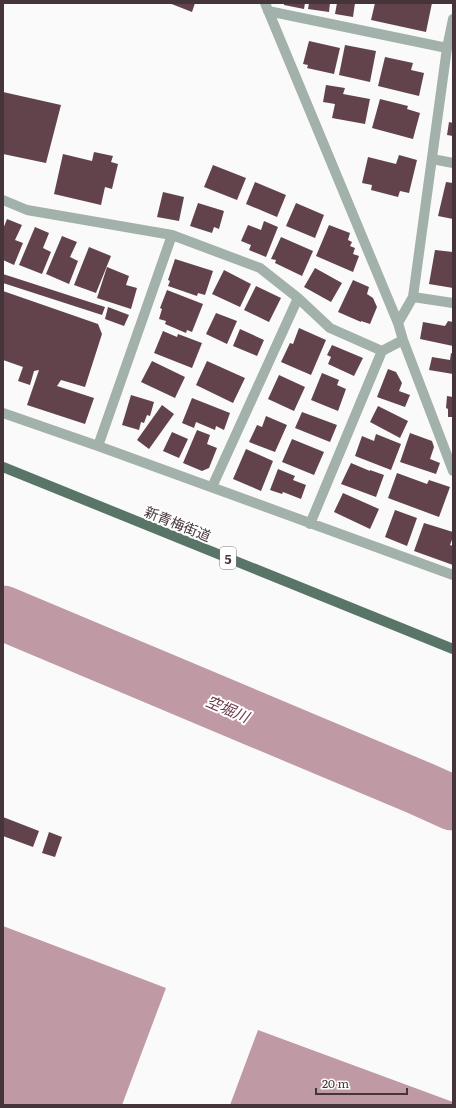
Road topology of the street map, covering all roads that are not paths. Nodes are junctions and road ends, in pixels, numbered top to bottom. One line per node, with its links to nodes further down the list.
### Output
1 (267, 7): 3 (street); 11 (street)
2 (453, 19): 3 (street)
3 (447, 48): 4 (street)
4 (432, 159): 5 (street); 8 (street)
5 (453, 163)
6 (3, 200): 7 (street)
7 (172, 235): 9 (street); 15 (street)
8 (413, 297): 10 (street); 11 (street)
9 (298, 298): 13 (street); 18 (street)
10 (453, 303)
11 (398, 323): 12 (street)
12 (403, 340): 13 (street); 17 (street)
13 (382, 351): 19 (street)
14 (3, 413): 15 (street)
15 (98, 446): 18 (street)
16 (3, 467): 21 (main road, 新青梅街道 / 5)
17 (453, 471)
18 (212, 487): 19 (street)
19 (310, 524): 20 (street)
20 (453, 575)
21 (453, 649)

